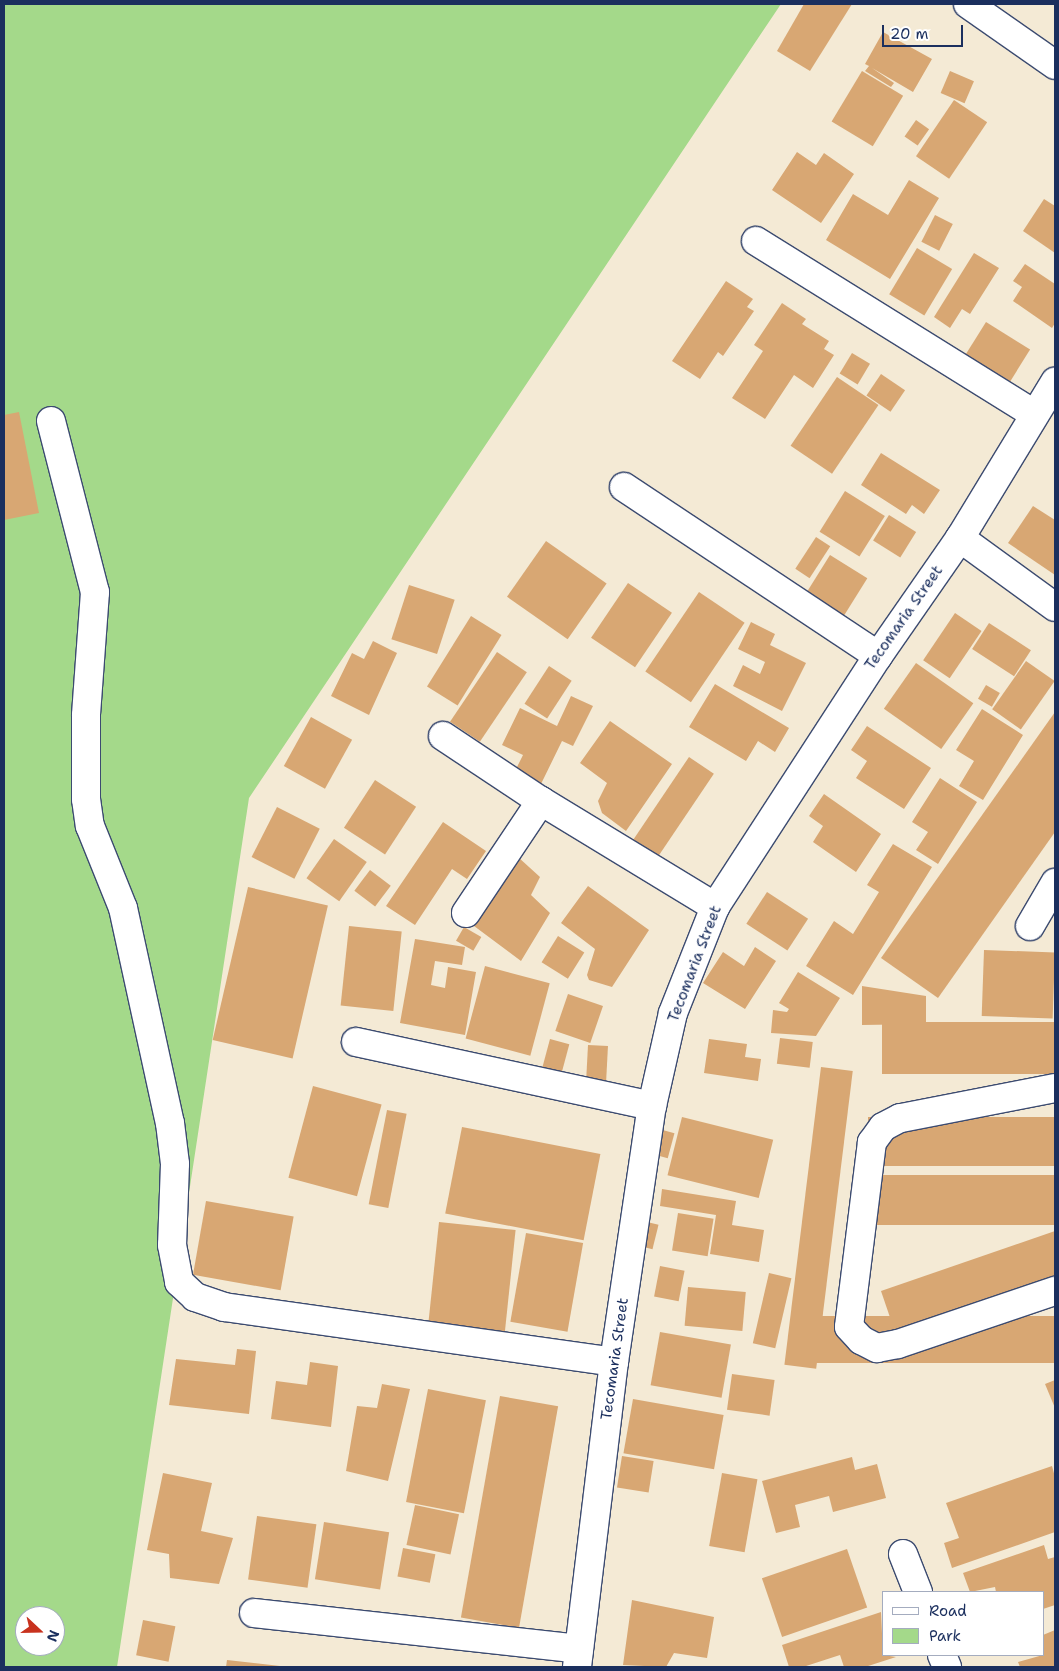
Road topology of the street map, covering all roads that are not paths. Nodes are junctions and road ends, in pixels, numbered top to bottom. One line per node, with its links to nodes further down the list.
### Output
1 (968, 4): 2 (street)
2 (1055, 65)
3 (756, 241): 5 (street)
4 (1055, 382): 5 (street, Tecomaria Street)
5 (1034, 414): 8 (street, Tecomaria Street)
6 (51, 421): 21 (street)
7 (624, 487): 10 (street)
8 (960, 538): 9 (street); 10 (street, Tecomaria Street)
9 (1055, 607)
10 (878, 656): 14 (street, Tecomaria Street)
11 (443, 736): 12 (street)
12 (541, 801): 14 (street); 15 (street)
13 (1055, 883): 16 (street)
14 (715, 907): 19 (street, Tecomaria Street)
15 (466, 913)
16 (1030, 926)
17 (356, 1042): 19 (street)
18 (1055, 1088): 20 (street)
19 (652, 1106): 21 (street, Tecomaria Street)
20 (1055, 1291)
21 (614, 1362): 25 (street, Tecomaria Street)
22 (903, 1554): 23 (street)
23 (918, 1591)
24 (254, 1613): 25 (street)
25 (578, 1658)

